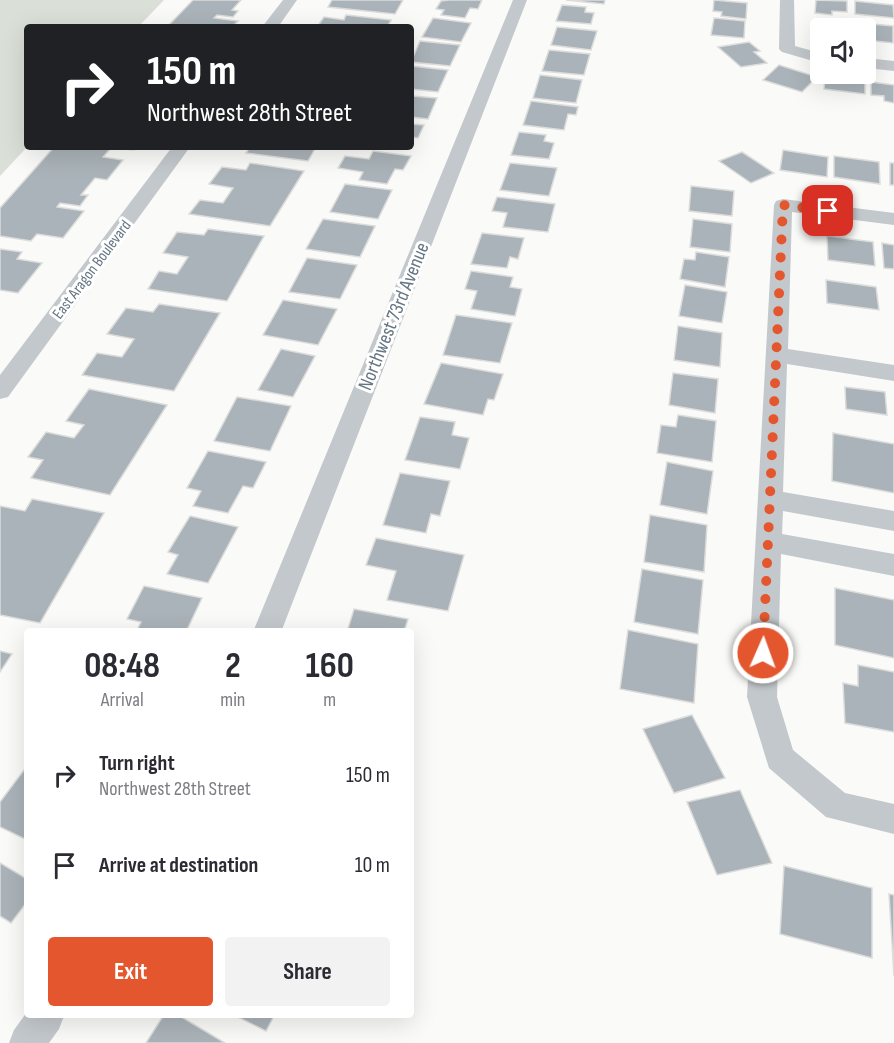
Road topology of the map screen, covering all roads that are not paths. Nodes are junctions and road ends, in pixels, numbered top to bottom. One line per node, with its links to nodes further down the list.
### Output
1 (290, 0): 4 (street)
2 (520, 0): 17 (street, Northwest 73rd Avenue)
3 (787, 0): 5 (street)
4 (272, 24)
5 (810, 55)
6 (876, 64): 7 (street)
7 (894, 66)
8 (179, 150): 12 (street, East Aragon Boulevard)
9 (894, 219): 10 (street)
10 (777, 355): 11 (street); 13 (street)
11 (894, 373)
12 (0, 391)
13 (769, 499): 14 (street); 15 (street)
14 (894, 521)
15 (767, 541): 16 (street); 18 (street)
16 (894, 565)
17 (269, 628)
18 (894, 819)
19 (45, 1018): 20 (street)
20 (27, 1043)

